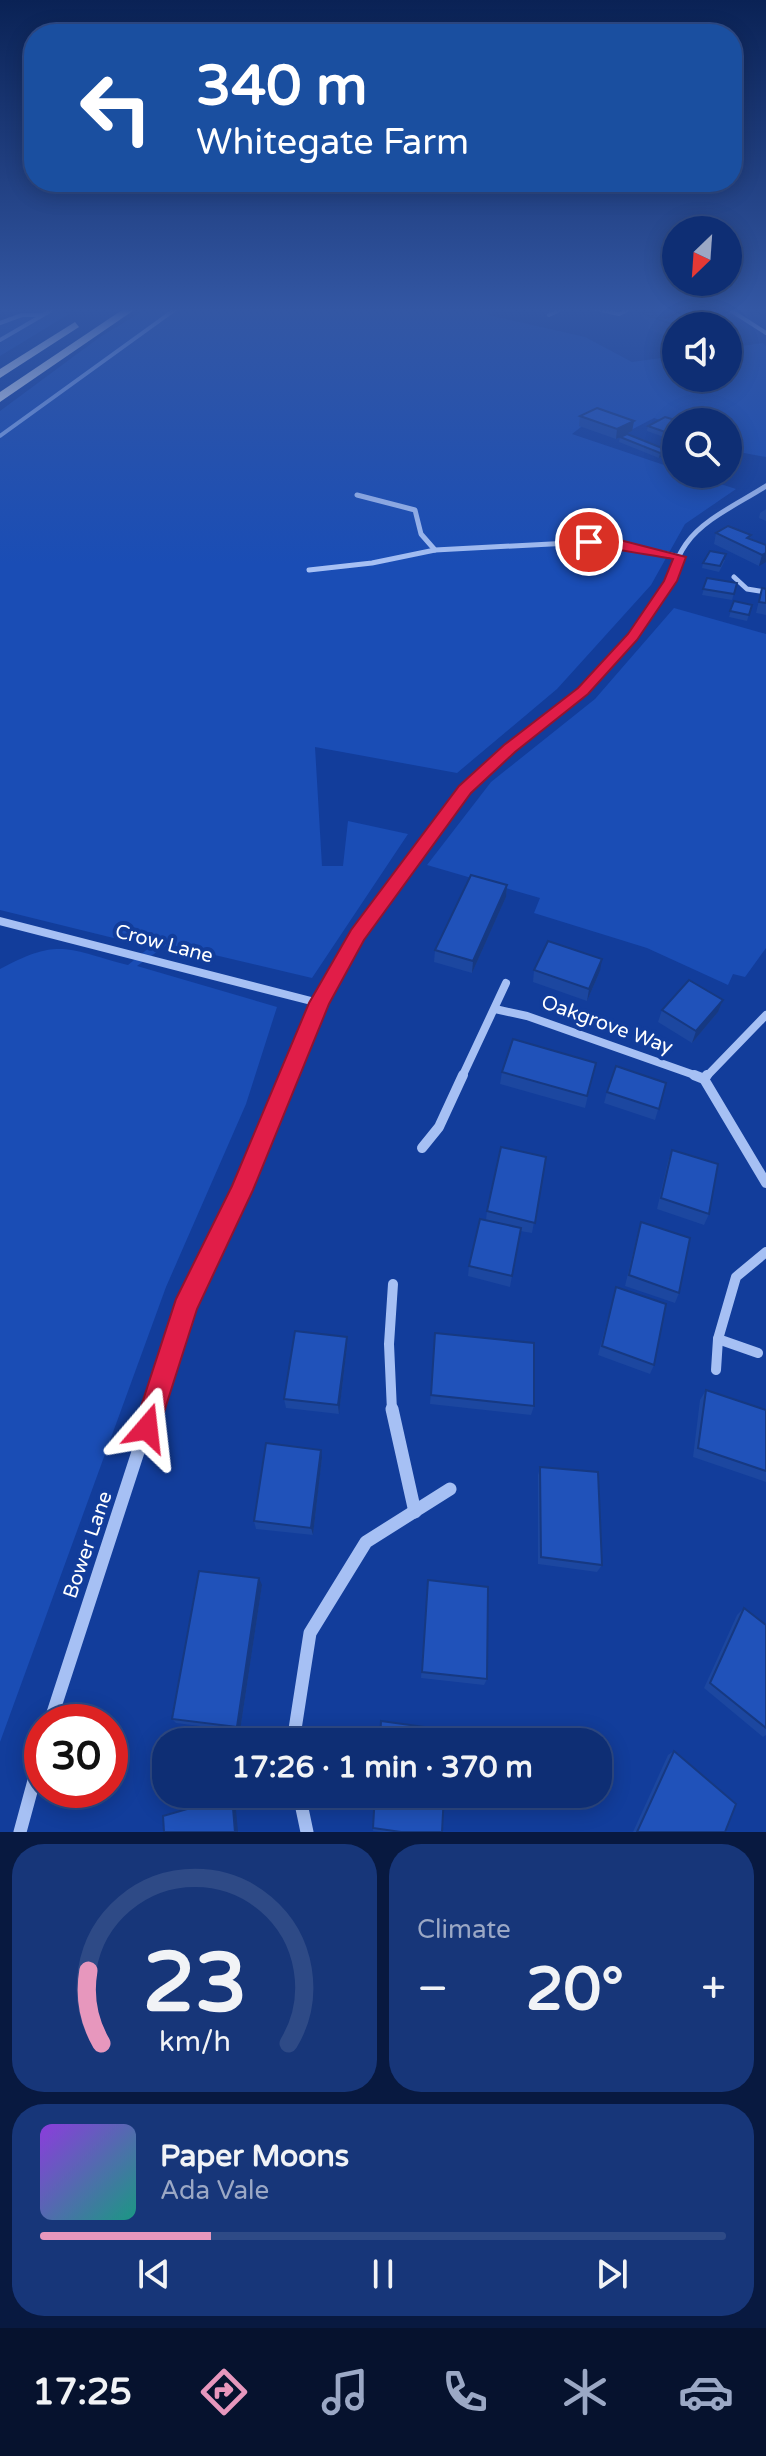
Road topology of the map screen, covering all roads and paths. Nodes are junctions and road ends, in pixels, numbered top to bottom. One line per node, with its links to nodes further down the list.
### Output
1 (766, 486): 4 (street, Bower Lane)
2 (357, 495): 3 (street)
3 (435, 550): 4 (street); 5 (street)
4 (680, 557): 12 (street, Bower Lane)
5 (309, 570)
6 (734, 577): 7 (street)
7 (747, 589): 8 (street); 9 (street)
8 (766, 592)
9 (743, 598)
10 (0, 921): 12 (street, Crow Lane)
11 (506, 983): 13 (street)
12 (319, 1003): 25 (street, Bower Lane)
13 (495, 1009): 15 (street, Oakgrove Way); 16 (street)
14 (766, 1015): 15 (street)
15 (704, 1079): 17 (street)
16 (422, 1148)
17 (766, 1183)
18 (766, 1252): 20 (street)
19 (393, 1284): 24 (street)
20 (718, 1339): 21 (street); 22 (street)
21 (758, 1353)
22 (716, 1370)
23 (450, 1489): 24 (street)
24 (415, 1512): 26 (street)
25 (56, 1704)
26 (295, 1728)
27 (27, 1808): 29 (street)
28 (302, 1808): 30 (street)
29 (20, 1832)
30 (307, 1832)

